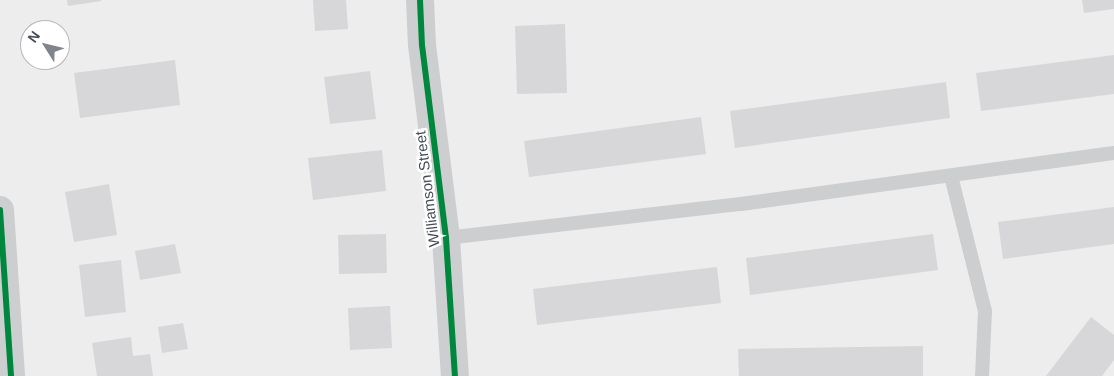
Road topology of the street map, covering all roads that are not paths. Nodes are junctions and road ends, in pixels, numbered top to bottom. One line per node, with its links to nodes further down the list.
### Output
1 (420, 0): 5 (street, Williamson Street)
2 (1114, 154): 3 (lane)
3 (950, 176): 5 (lane); 8 (lane)
4 (0, 210): 6 (street)
5 (446, 238): 7 (street, Williamson Street)
6 (11, 376)
7 (455, 376)
8 (982, 376)

